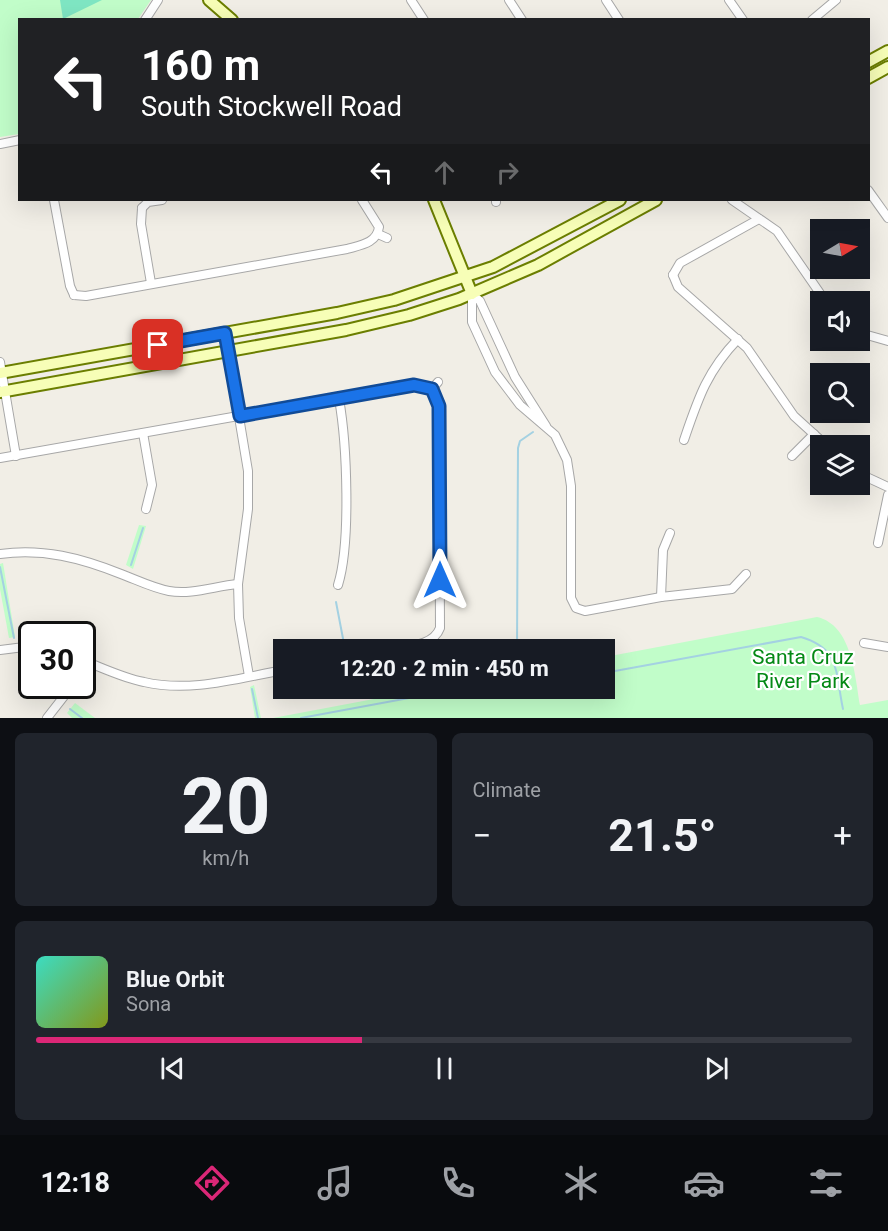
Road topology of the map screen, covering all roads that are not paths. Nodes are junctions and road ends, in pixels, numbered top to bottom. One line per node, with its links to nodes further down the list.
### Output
1 (158, 0): 8 (street)
2 (209, 0): 9 (main road)
3 (411, 0): 10 (street)
4 (509, 0): 11 (street)
5 (606, 0): 12 (street)
6 (729, 0): 13 (street)
7 (836, 0): 14 (street)
8 (146, 18)
9 (230, 18)
10 (423, 18)
11 (521, 18)
12 (618, 18)
13 (742, 18)
14 (814, 18)
15 (888, 51): 16 (main road)
16 (870, 61)
17 (888, 67): 18 (main road)
18 (870, 77)
19 (18, 140): 20 (street)
20 (0, 144)
21 (870, 193): 29 (street)
22 (54, 201): 34 (street)
23 (155, 201): 34 (street)
24 (363, 201): 31 (street)
25 (434, 201): 33 (main road)
26 (618, 201): 33 (main road)
27 (654, 201): 36 (main road)
28 (733, 201): 30 (street)
29 (888, 218)
30 (759, 219): 35 (street); 39 (street)
31 (378, 234): 32 (street); 34 (street)
32 (387, 238)
33 (466, 278): 36 (main road); 37 (main road)
34 (152, 283)
35 (818, 291)
36 (472, 294): 41 (main road); 48 (street); 48 (street)
37 (225, 333): 41 (street); 42 (main road)
38 (870, 336): 40 (street)
39 (738, 339): 50 (street); 51 (street)
40 (888, 341)
41 (228, 351): 45 (main road); 47 (street)
42 (1, 369): 45 (street)
43 (438, 382): 44 (street)
44 (432, 389): 46 (street); 66 (street)
45 (3, 391): 52 (street)
46 (339, 399): 47 (street); 64 (street)
47 (240, 416): 49 (street); 63 (street)
48 (549, 429): 65 (street)
49 (143, 433): 52 (street); 58 (street)
50 (814, 434): 53 (street)
51 (684, 440)
52 (16, 456): 54 (street)
53 (792, 456)
54 (0, 458)
55 (870, 479): 56 (street)
56 (888, 487)
57 (888, 495): 60 (street)
58 (146, 509)
59 (670, 533): 65 (street)
60 (878, 543)
61 (0, 554): 63 (street)
62 (746, 574): 65 (street)
63 (238, 584): 73 (street)
64 (338, 585)
65 (661, 597)
66 (432, 639)
67 (864, 643): 68 (street)
68 (888, 647)
69 (18, 648): 70 (street)
70 (0, 650)
71 (96, 666): 73 (street)
72 (273, 672): 73 (street)
73 (249, 676)
74 (62, 699): 75 (street)
75 (47, 718)

